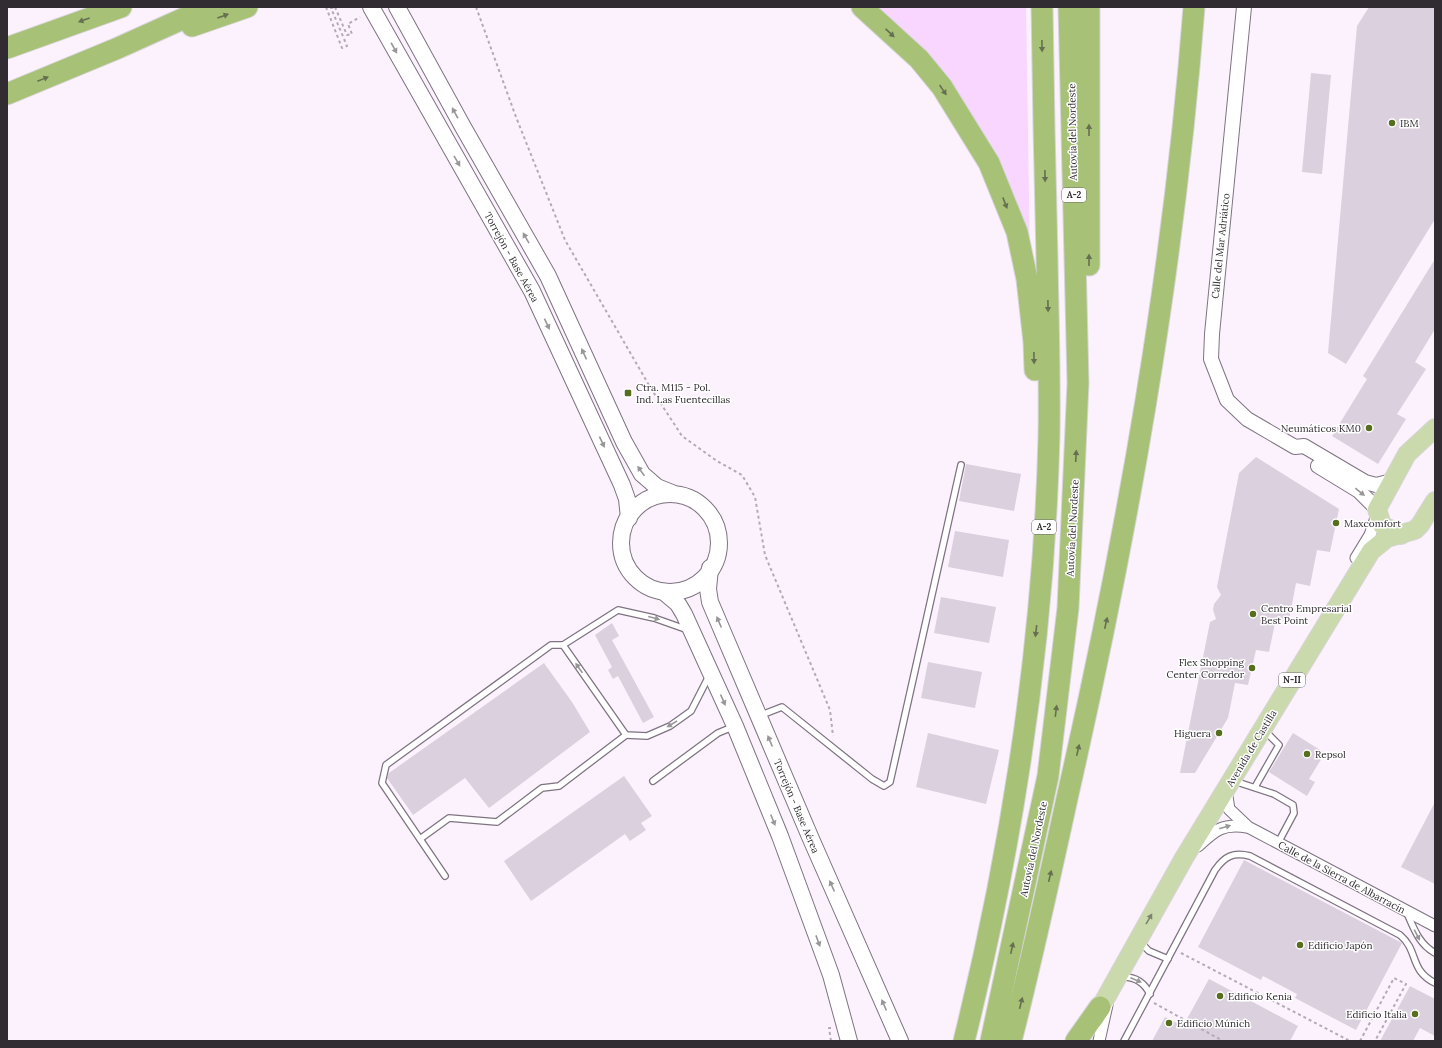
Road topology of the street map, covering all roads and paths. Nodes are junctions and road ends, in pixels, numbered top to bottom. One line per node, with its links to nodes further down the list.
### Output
1 (121, 7): 17 (highway, one-way to 17)
2 (209, 7): 18 (highway)
3 (247, 7): 18 (highway, one-way to 3)
4 (326, 7): 5 (path)
5 (335, 7): 15 (path)
6 (397, 7): 26 (main road, one-way to 6)
7 (476, 7): 41 (path)
8 (862, 7): 33 (highway, one-way to 33)
9 (1042, 7): 33 (highway, A-2, one-way to 33)
10 (1069, 7): 20 (highway, Autovía del Nordeste / A-2)
11 (1089, 7): 20 (highway, one-way to 11)
12 (1194, 7): 67 (highway, one-way to 12)
13 (1244, 7): 16 (street, Calle del Mar Adriático)
14 (1253, 7): 16 (street)
15 (374, 13): 29 (main road, Torrejón - Base Aérea, one-way to 29)
16 (1243, 23): 23 (street, Calle del Mar Adriático)
17 (7, 48)
18 (118, 48): 19 (highway, one-way to 18)
19 (7, 94)
20 (1078, 383): 66 (highway, Autovía del Nordeste / A-2, one-way to 20)
21 (1435, 428): 22 (main road, N-II)
22 (1429, 442): 25 (main road, N-II)
23 (1295, 446): 25 (street, Calle del Mar Adriático); 28 (street, Calle del Mar Adriático, one-way to 28)
24 (961, 465): 41 (lane)
25 (1392, 481): 28 (main road, N-II)
26 (672, 493): 29 (main road); 31 (main road)
27 (1435, 501): 30 (main road, N-II)
28 (1377, 512): 30 (main road); 43 (street, Avenida de Castilla / N-II)
29 (629, 518): 32 (main road)
30 (1401, 535): 39 (main road, Avenida de Castilla / N-II)
31 (710, 568): 32 (main road); 37 (main road, Torrejón - Base Aérea, one-way to 31)
32 (665, 593): 34 (main road)
33 (1040, 605): 65 (highway, A-2, one-way to 65)
34 (693, 631): 35 (lane, one-way to 34); 36 (main road)
35 (563, 645): 40 (lane, one-way to 35); 46 (lane)
36 (711, 672): 38 (main road, one-way to 38); 40 (lane, one-way to 40)
37 (759, 716): 41 (lane); 64 (main road, Torrejón - Base Aérea, one-way to 37)
38 (735, 726): 42 (lane); 63 (main road, one-way to 63)
39 (1262, 729): 43 (main road, Avenida de Castilla / N-II); 44 (lane)
40 (626, 734): 46 (lane)
41 (835, 749)
42 (653, 781)
43 (1229, 785): 44 (lane); 45 (street, Calle de la Sierra de Albarracín); 48 (main road, N-II)
44 (1255, 787): 47 (lane)
45 (1248, 827): 47 (street, Calle de la Sierra de Albarracín); 48 (street, Calle de la Sierra de Albarracín, one-way to 45)
46 (420, 839): 49 (lane)
47 (1278, 843): 50 (street, Calle de la Sierra de Albarracín)
48 (1184, 858): 52 (main road, N-II, one-way to 48)
49 (446, 876)
50 (1406, 911): 51 (street, Calle de la Sierra de Albarracín); 54 (lane, one-way to 54)
51 (1435, 926)
52 (1138, 938): 55 (lane); 56 (main road, N-II)
53 (1174, 949): 55 (lane); 57 (lane); 73 (path)
54 (1435, 953)
55 (1168, 959): 58 (lane)
56 (1114, 982): 58 (lane, one-way to 58); 60 (main road, N-II); 70 (street)
57 (1435, 983)
58 (1150, 994): 59 (lane)
59 (1147, 1000): 71 (lane); 72 (path)
60 (1100, 1007): 68 (highway); 69 (main road, N-II)
61 (829, 1028): 62 (path)
62 (831, 1041)
63 (849, 1041)
64 (900, 1041)
65 (964, 1041)
66 (991, 1041)
67 (1011, 1041)
68 (1076, 1041)
69 (1082, 1041)
70 (1099, 1041)
71 (1124, 1041)
72 (1223, 1041)
73 (1350, 1041)
74 (1360, 1041): 75 (path)
75 (1375, 1041)

